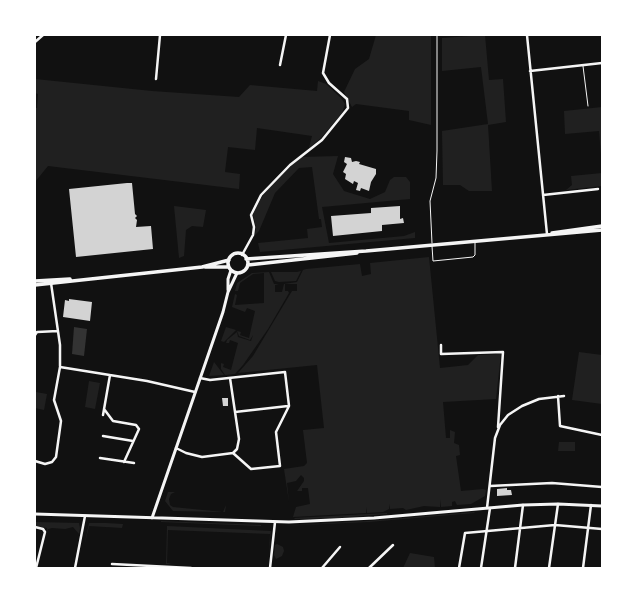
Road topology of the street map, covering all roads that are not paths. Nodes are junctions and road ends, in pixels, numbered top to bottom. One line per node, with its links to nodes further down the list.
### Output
1 (43, 35): 7 (street)
2 (160, 35): 12 (street)
3 (286, 35): 10 (street)
4 (330, 35): 22 (street)
5 (437, 35): 20 (lane)
6 (527, 35): 11 (street)
7 (35, 42)
8 (602, 63): 9 (street)
9 (583, 65): 11 (street); 13 (lane)
10 (280, 66)
11 (530, 71): 15 (street)
12 (156, 79)
13 (588, 106)
14 (598, 189): 15 (street)
15 (543, 195): 18 (street)
16 (602, 226): 18 (main road)
17 (602, 230): 18 (main road)
18 (547, 234): 19 (main road)
19 (475, 241): 20 (main road); 20 (lane)
20 (432, 245): 21 (main road)
21 (366, 251): 23 (main road); 26 (main road)
22 (242, 255): 23 (main road); 24 (main road)
23 (246, 259): 26 (main road)
24 (229, 260): 25 (main road); 27 (main road)
25 (202, 266): 27 (main road); 29 (main road)
26 (248, 266): 28 (main road)
27 (230, 269): 28 (main road); 33 (street)
28 (237, 273): 33 (street)
29 (83, 278): 30 (main road); 31 (main road)
30 (35, 281)
31 (51, 283): 32 (main road); 34 (street)
32 (35, 285)
33 (228, 292): 39 (street)
34 (58, 331): 35 (street); 37 (street)
35 (35, 335)
36 (441, 345): 48 (street)
37 (60, 366): 38 (street); 55 (street)
38 (110, 375): 41 (street); 45 (street)
39 (200, 378): 40 (street); 41 (street)
40 (230, 378): 44 (street); 46 (street)
41 (195, 392): 52 (street)
42 (558, 396): 43 (street); 48 (street); 49 (street)
43 (564, 396)
44 (289, 406): 46 (street); 53 (street)
45 (104, 409): 47 (street); 51 (street)
46 (235, 412): 53 (street)
47 (104, 415)
48 (498, 430): 58 (street)
49 (602, 435)
50 (103, 436): 51 (street)
51 (134, 441): 56 (street)
52 (176, 448): 53 (street); 67 (street)
53 (233, 453)
54 (100, 458): 56 (street)
55 (35, 462)
56 (124, 462): 57 (street)
57 (134, 463)
58 (490, 486): 59 (street); 64 (street)
59 (602, 487)
60 (558, 504): 61 (street); 62 (street); 69 (street)
61 (524, 505): 64 (street); 71 (street)
62 (591, 505): 63 (street); 72 (street)
63 (602, 506)
64 (488, 508): 68 (street); 74 (street)
65 (35, 514): 66 (street)
66 (85, 516): 67 (street); 80 (street)
67 (152, 518): 68 (street)
68 (274, 522): 82 (street)
69 (555, 525): 71 (street); 72 (street); 88 (street)
70 (35, 527): 79 (street)
71 (521, 527): 74 (street); 87 (street)
72 (589, 527): 73 (street); 89 (street)
73 (602, 529)
74 (487, 530): 85 (street); 86 (street)
75 (393, 545): 84 (street)
76 (340, 547): 83 (street)
77 (112, 564): 78 (street)
78 (163, 567): 81 (street)
79 (36, 568)
80 (75, 568)
81 (191, 568)
82 (270, 568)
83 (322, 568)
84 (369, 568)
85 (459, 568)
86 (481, 568)
87 (515, 568)
88 (549, 568)
89 (583, 568)

